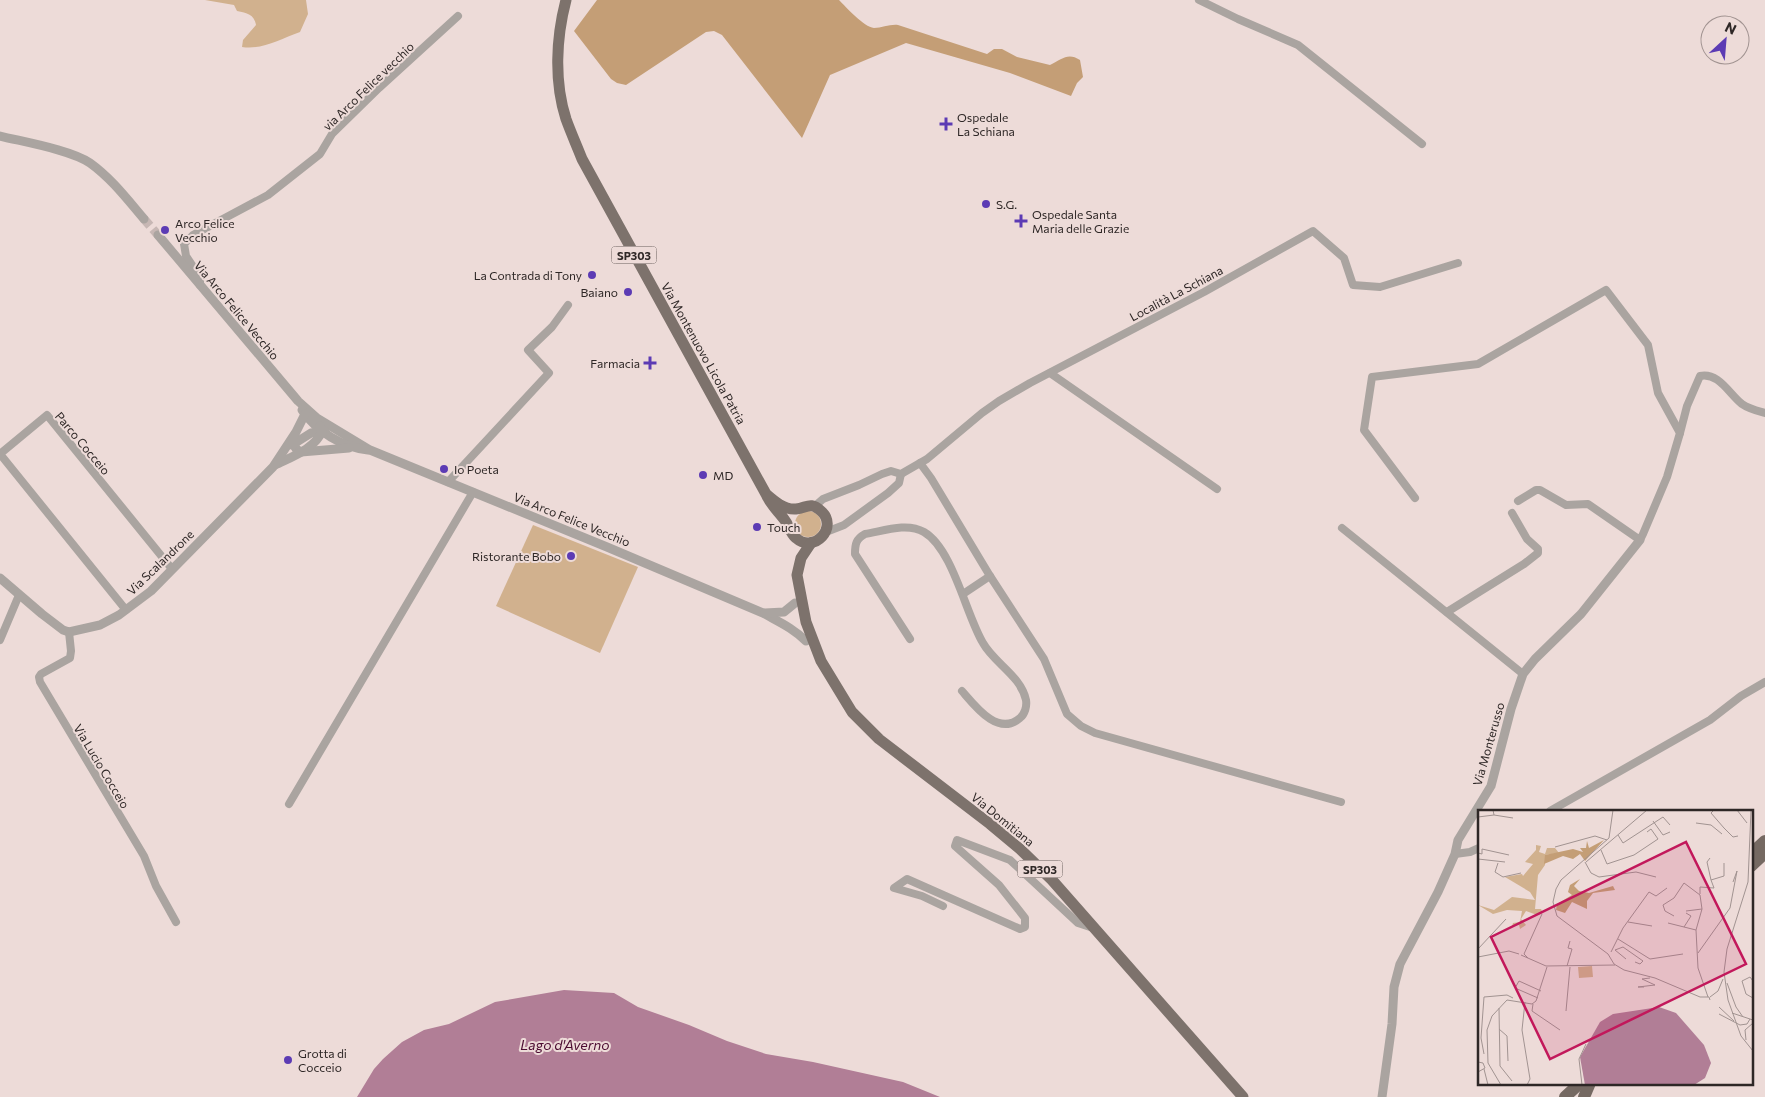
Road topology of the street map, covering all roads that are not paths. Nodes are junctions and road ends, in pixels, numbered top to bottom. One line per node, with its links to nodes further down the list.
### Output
1 (566, 0): 31 (main road, Via Montenuovo Licola Patria / SP303)
2 (1199, 0): 5 (street)
3 (458, 16): 9 (street, via Arco Felice vecchio)
4 (0, 136): 6 (street)
5 (1422, 144)
6 (144, 219)
7 (158, 235): 9 (street, Via Arco Felice Vecchio)
8 (1458, 263): 11 (street, Località La Schiana)
9 (200, 285): 12 (street, Via Arco Felice Vecchio)
10 (568, 305): 28 (street)
11 (1050, 373): 25 (street, Località La Schiana); 29 (street)
12 (298, 401): 14 (street); 15 (street)
13 (1765, 413): 18 (street)
14 (305, 414): 16 (street); 17 (street)
15 (317, 418): 16 (street); 19 (street)
16 (322, 431): 19 (street); 20 (street); 21 (street); 23 (street)
17 (296, 432): 20 (street); 24 (street)
18 (1680, 433): 32 (street); 41 (street)
19 (344, 436): 22 (street)
20 (294, 443): 23 (street); 24 (street)
21 (356, 448): 22 (street); 23 (street)
22 (370, 450): 28 (street, Via Arco Felice Vecchio)
23 (301, 452): 26 (street)
24 (282, 454): 26 (street)
25 (920, 463): 27 (street, Località La Schiana); 44 (street)
26 (273, 467): 43 (street, Via Scalandrone)
27 (901, 474): 34 (street, Località La Schiana); 39 (street, Località La Schiana)
28 (448, 482): 30 (street, Via Arco Felice Vecchio)
29 (1218, 489)
30 (474, 492): 51 (street, Via Arco Felice Vecchio); 63 (street)
31 (766, 494): 35 (main road, Via Montenuovo Licola Patria); 37 (main road, Via Montenuovo Licola Patria)
32 (1414, 498)
33 (1518, 501): 41 (street)
34 (815, 506): 35 (main road); 39 (main road)
35 (797, 509): 37 (main road)
36 (1512, 514): 50 (street)
37 (789, 526): 40 (main road, Via Montenuovo Licola Patria)
38 (1342, 528): 50 (street)
39 (826, 532): 42 (main road)
40 (795, 538): 42 (main road); 48 (main road, Via Domitiana)
41 (1640, 540): 59 (street, Via Monterusso)
42 (810, 543): 52 (main road, Via Domitiana)
43 (172, 570): 49 (street, Via Scalandrone); 49 (street, Parco Cocceio)
44 (990, 576): 46 (street); 62 (street)
45 (0, 578): 47 (street)
46 (963, 594): 55 (street); 61 (street)
47 (20, 595): 54 (street); 56 (street)
48 (795, 603): 51 (street); 52 (main road, Via Domitiana)
49 (126, 610): 54 (street, Via Scalandrone)
50 (1447, 612): 59 (street)
51 (763, 613): 53 (street, Via Arco Felice Vecchio)
52 (803, 619): 53 (street); 57 (main road, Via Domitiana); 58 (main road, Via Domitiana / SP303)
53 (785, 623): 57 (street, Via Arco Felice Vecchio)
54 (69, 632): 74 (street, Via Lucio Cocceio)
55 (910, 639)
56 (0, 640)
57 (806, 641): 58 (main road, Via Domitiana)
58 (821, 661): 75 (main road, Via Domitiana / SP303)
59 (1523, 674): 65 (street, Via Monterusso)
60 (1765, 682): 66 (street)
61 (962, 691)
62 (1341, 802)
63 (289, 804)
64 (1478, 810): 71 (street, Via Monterusso)
65 (1478, 810)
66 (1552, 810)
67 (1765, 841): 69 (highway)
68 (1478, 848): 71 (street)
69 (1752, 853)
70 (1765, 853): 72 (highway)
71 (1455, 854): 78 (street, Via Monterusso)
72 (1752, 865)
73 (943, 906): 75 (street)
74 (176, 922)
75 (1094, 929): 77 (main road, Via Domitiana / SP303)
76 (1582, 1084): 79 (highway); 80 (highway); 81 (highway)
77 (1243, 1097)
78 (1382, 1097)
79 (1566, 1097)
80 (1573, 1097)
81 (1584, 1097)

